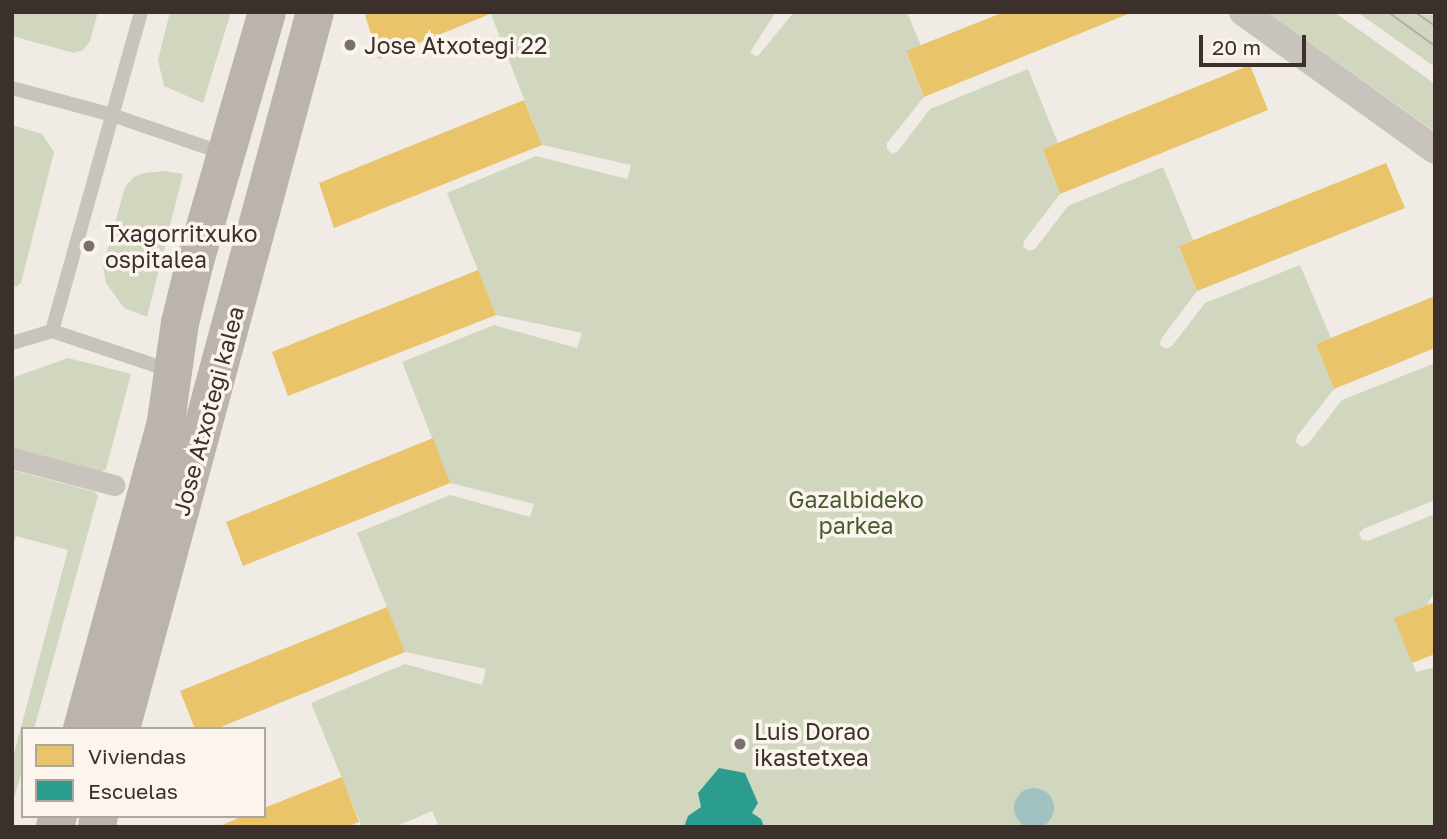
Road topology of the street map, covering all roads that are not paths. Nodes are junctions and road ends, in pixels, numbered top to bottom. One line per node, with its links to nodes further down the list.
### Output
1 (141, 12): 6 (lane)
2 (267, 12): 8 (main road, Jose Atxotegi kalea)
3 (315, 12): 15 (main road, Jose Atxotegi kalea)
4 (1242, 12): 7 (street)
5 (12, 88): 6 (lane)
6 (112, 115): 8 (lane); 9 (lane)
7 (1435, 150)
8 (225, 154): 11 (main road, Jose Atxotegi kalea)
9 (52, 331): 10 (lane); 11 (lane)
10 (12, 343)
11 (174, 372): 14 (main road, Jose Atxotegi kalea)
12 (12, 458): 13 (street)
13 (114, 485)
14 (83, 727)
15 (122, 727)

